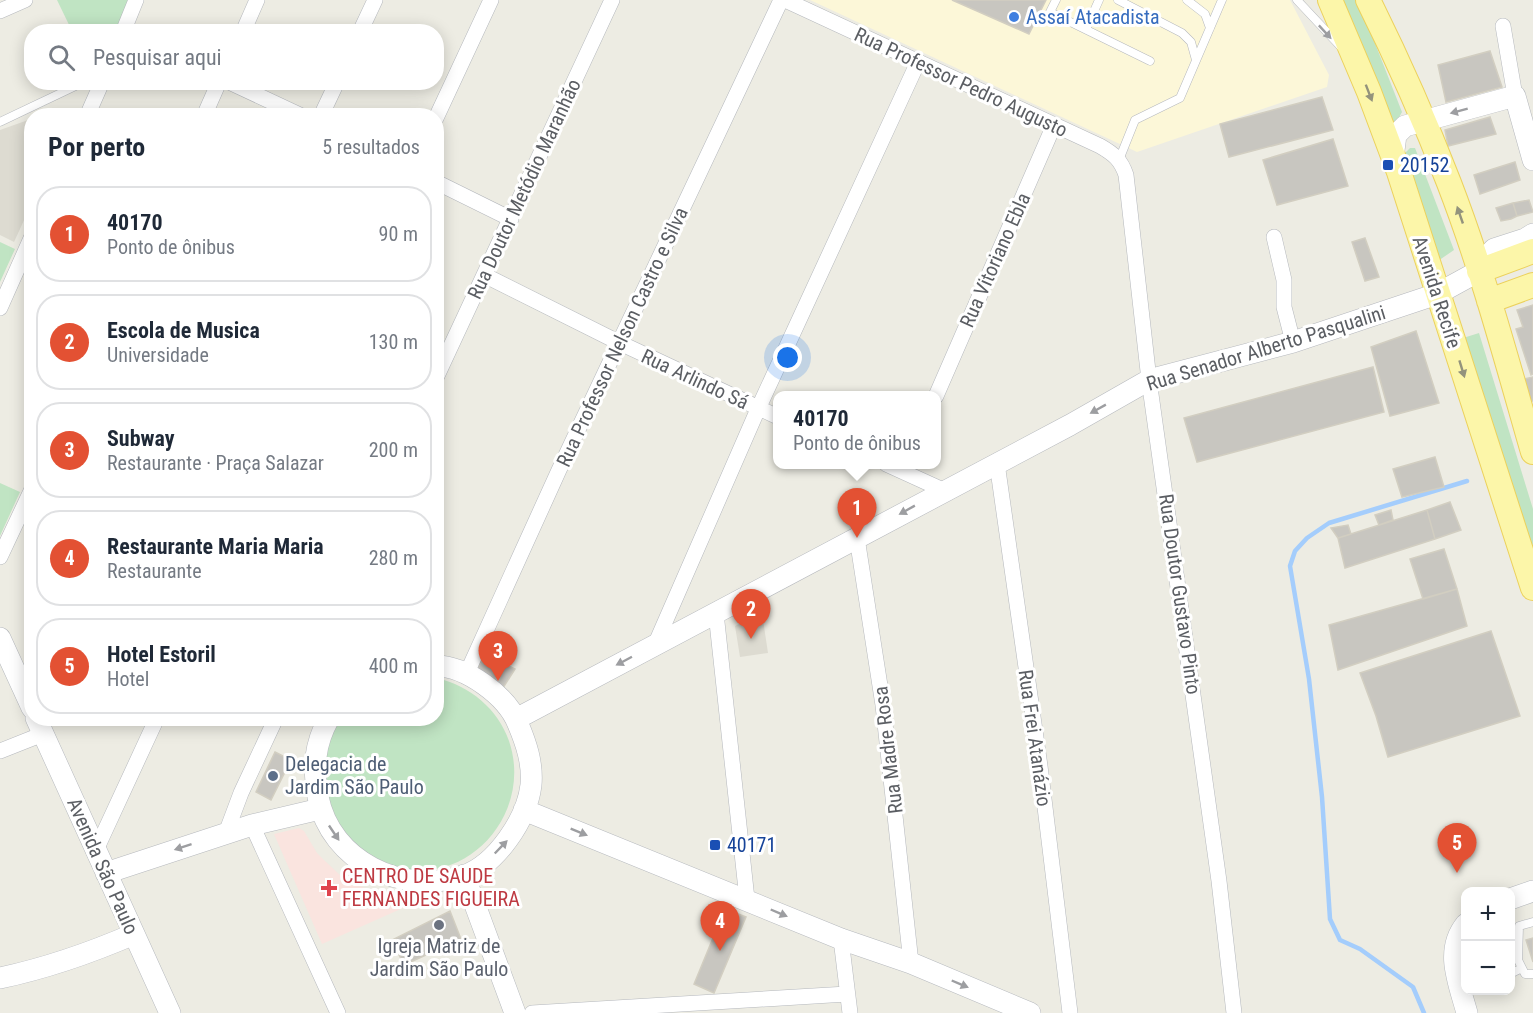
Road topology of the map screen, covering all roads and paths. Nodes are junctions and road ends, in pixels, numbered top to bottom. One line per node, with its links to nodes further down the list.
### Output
1 (25, 0): 16 (street)
2 (136, 0): 17 (street)
3 (257, 0): 18 (street)
4 (375, 0): 19 (street)
5 (491, 0): 38 (street)
6 (612, 0): 47 (street, Rua Doutor Metódio Maranhão)
7 (783, 0): 26 (street, Rua Professor Pedro Augusto); 59 (street, Rua Professor Nelson Castro e Silva)
8 (1056, 0): 22 (lane)
9 (1099, 0): 22 (lane)
10 (1118, 0): 23 (lane)
11 (1187, 0): 21 (lane)
12 (1222, 0): 21 (lane)
13 (1297, 0): 25 (lane, one-way to 25)
14 (1330, 0): 25 (main road, Avenida Recife)
15 (1368, 0): 40 (main road)
16 (0, 11)
17 (126, 24)
18 (246, 24)
19 (364, 24)
20 (1503, 26): 32 (street)
21 (1210, 28): 23 (lane)
22 (1086, 29): 24 (lane)
23 (1196, 60): 44 (lane)
24 (1150, 61)
25 (1356, 61): 43 (main road, Avenida Recife, one-way to 43)
26 (918, 62): 42 (street, Rua Professor Pedro Augusto); 63 (street)
27 (67, 90): 33 (lane)
28 (98, 90): 34 (street)
29 (215, 90): 35 (street)
30 (246, 90): 36 (street)
31 (332, 90): 37 (street)
32 (1515, 96): 40 (street, one-way to 40); 45 (street)
33 (29, 108)
34 (91, 108)
35 (208, 108)
36 (285, 108)
37 (325, 108)
38 (441, 108)
39 (24, 111): 41 (lane)
40 (1423, 120): 43 (street); 52 (main road, one-way to 40)
41 (0, 122)
42 (1054, 125): 44 (street, Rua Professor Pedro Augusto); 62 (street, Rua Vitoriano Ebla)
43 (1394, 158): 55 (main road, Avenida Recife)
44 (1119, 160): 61 (street, Rua Doutor Gustavo Pinto)
45 (1533, 160)
46 (444, 186): 47 (street)
47 (511, 219): 53 (street, Rua Doutor Metódio Maranhão)
48 (1533, 234): 52 (street)
49 (1274, 237): 58 (street)
50 (1533, 251): 52 (main road)
51 (24, 254): 57 (street)
52 (1479, 270): 55 (street, Rua Senador Alberto Pasqualini); 56 (main road)
53 (484, 275): 59 (street, Rua Arlindo Sá); 60 (street, Rua Doutor Metódio Maranhão)
54 (1533, 285): 56 (main road)
55 (1437, 294): 58 (street, Rua Senador Alberto Pasqualini); 72 (main road, Avenida Recife, one-way to 72)
56 (1489, 301): 65 (main road)
57 (0, 308)
58 (1293, 342): 61 (street, Rua Senador Alberto Pasqualini)
59 (620, 343): 63 (street, Rua Arlindo Sá); 77 (street, Rua Professor Nelson Castro e Silva)
60 (444, 361)
61 (1149, 380): 66 (street, Rua Senador Alberto Pasqualini, one-way to 66); 113 (street, Rua Doutor Gustavo Pinto)
62 (938, 391)
63 (758, 409): 64 (street, Rua Arlindo Sá); 75 (street)
64 (773, 415)
65 (1533, 452)
66 (997, 463): 68 (street, Rua Senador Alberto Pasqualini); 112 (street, Rua Frei Atanázio)
67 (907, 469): 68 (street)
68 (943, 490): 70 (street, Rua Senador Alberto Pasqualini, one-way to 70)
69 (24, 506): 71 (street)
70 (857, 538): 73 (street, Rua Senador Alberto Pasqualini); 99 (street, Rua Madre Rosa)
71 (0, 557)
72 (1533, 588)
73 (716, 613): 75 (street, Rua Senador Alberto Pasqualini); 94 (street)
74 (0, 638): 78 (street)
75 (655, 645): 79 (street, Rua Senador Alberto Pasqualini, one-way to 79)
76 (444, 668): 77 (street)
77 (466, 675): 79 (street)
78 (24, 690)
79 (516, 719): 86 (street)
80 (40, 726): 84 (street); 89 (street, Avenida São Paulo)
81 (153, 726): 89 (street)
82 (272, 726): 88 (street)
83 (325, 726): 85 (street)
84 (0, 751)
85 (321, 809): 87 (street); 91 (street, one-way to 91)
86 (524, 810): 91 (street, one-way to 86); 94 (street, one-way to 94)
87 (252, 825): 88 (street); 107 (street)
88 (226, 833): 90 (street, one-way to 90)
89 (96, 850): 90 (street, Avenida São Paulo)
90 (106, 873): 97 (street, Avenida São Paulo)
91 (464, 875): 108 (street)
92 (1533, 891): 93 (street)
93 (1515, 897)
94 (747, 899): 98 (street, one-way to 98)
95 (1533, 922): 100 (lane)
96 (1461, 932): 105 (street)
97 (134, 934): 103 (street); 106 (street, Avenida São Paulo)
98 (841, 939): 99 (street); 104 (street)
99 (911, 963): 111 (street, one-way to 111)
100 (1522, 968): 101 (lane); 102 (lane)
101 (1515, 972)
102 (1533, 974)
103 (0, 978)
104 (847, 994): 109 (street); 110 (street)
105 (1466, 1001)
106 (170, 1013)
107 (338, 1013)
108 (515, 1013)
109 (532, 1013)
110 (850, 1013)
111 (1030, 1013)
112 (1070, 1013)
113 (1234, 1013)

